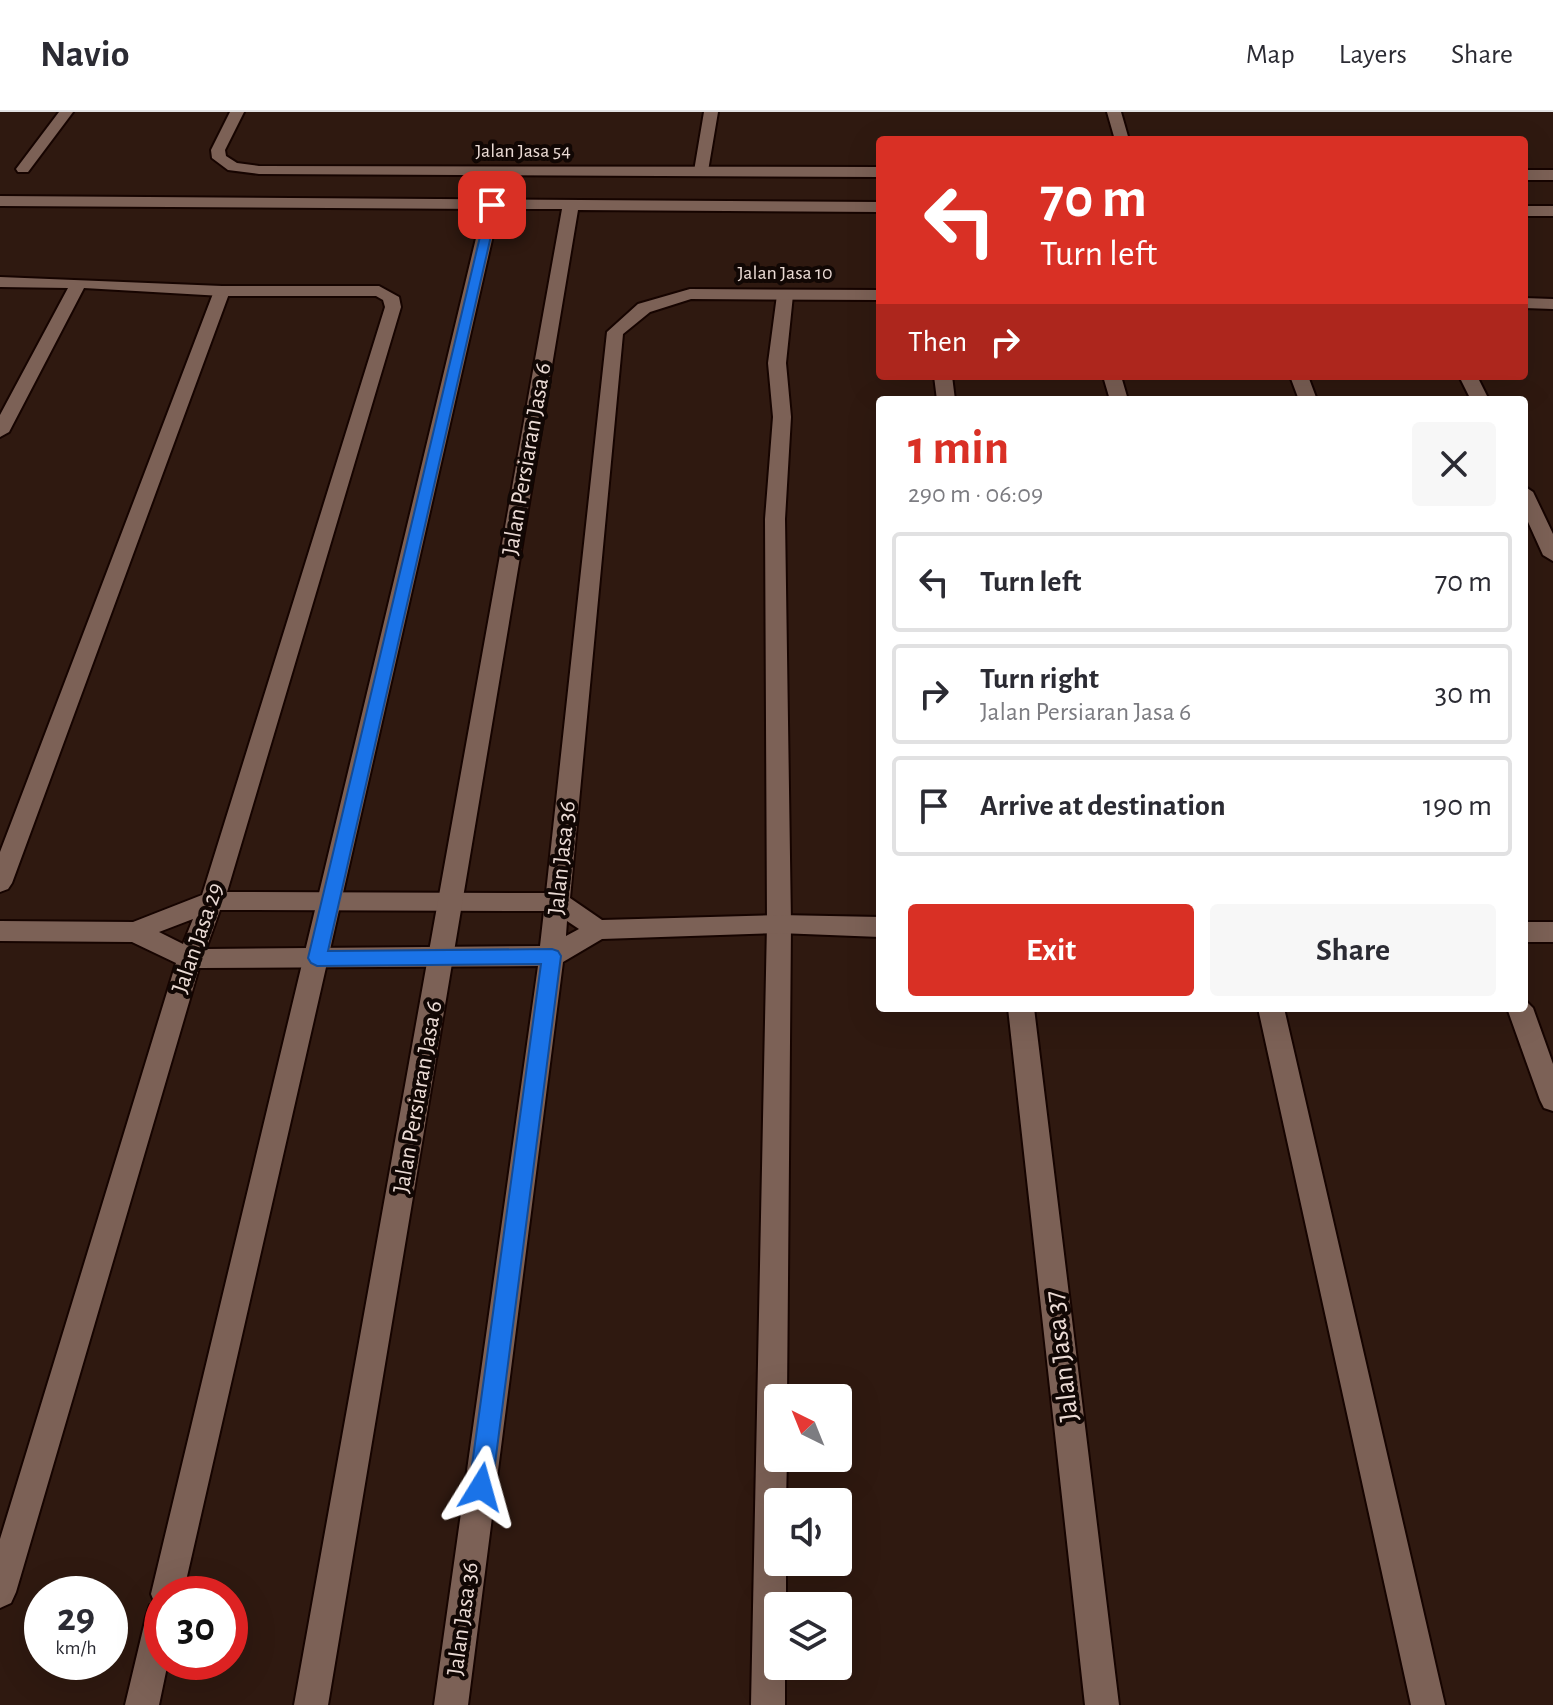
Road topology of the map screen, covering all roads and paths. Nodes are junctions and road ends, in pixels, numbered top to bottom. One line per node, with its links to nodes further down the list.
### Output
1 (66, 112): 6 (street)
2 (237, 112): 7 (street, Jalan Jasa 54)
3 (711, 112): 7 (street)
4 (1114, 112): 5 (street)
5 (1121, 136)
6 (23, 169)
7 (701, 171): 8 (street, Jalan Jasa 54)
8 (876, 172)
9 (1528, 175): 10 (street)
10 (1553, 175)
11 (0, 201): 12 (street)
12 (492, 205): 13 (street); 31 (street)
13 (571, 205): 14 (street); 32 (street, Jalan Persiaran Jasa 6)
14 (876, 207)
15 (1528, 211): 16 (street)
16 (1553, 211)
17 (0, 282): 18 (street)
18 (79, 283): 19 (street); 25 (street)
19 (222, 291): 28 (street); 29 (street, Jalan Jasa 29)
20 (690, 294): 21 (street, Jalan Jasa 10); 30 (street, Jalan Jasa 36)
21 (785, 295): 22 (street, Jalan Jasa 10); 33 (street)
22 (876, 295)
23 (1528, 303): 24 (street)
24 (1553, 304)
25 (0, 432)
26 (1528, 501): 27 (street)
27 (1553, 555)
28 (0, 883)
29 (212, 901): 31 (street); 37 (street); 42 (street, Jalan Jasa 29)
30 (558, 902): 32 (street); 35 (street); 40 (street, Jalan Jasa 36)
31 (331, 903): 32 (street); 43 (street)
32 (452, 903): 41 (street, Jalan Persiaran Jasa 6)
33 (779, 924): 34 (street); 35 (street); 54 (street)
34 (876, 927)
35 (598, 930): 40 (street)
36 (0, 931): 37 (street)
37 (135, 932): 42 (street)
38 (1528, 932): 39 (street)
39 (1553, 932)
40 (552, 956): 41 (street); 53 (street, Jalan Jasa 36)
41 (443, 957): 43 (street); 52 (street, Jalan Persiaran Jasa 6)
42 (190, 958): 43 (street); 49 (street, Jalan Jasa 29)
43 (317, 958): 48 (street)
44 (1021, 1012): 55 (street, Jalan Jasa 37)
45 (1272, 1012): 56 (street)
46 (1521, 1012): 47 (street)
47 (1553, 1100)
48 (171, 1576)
49 (0, 1592)
50 (148, 1680): 51 (street)
51 (142, 1705)
52 (311, 1705)
53 (451, 1705)
54 (768, 1705)
55 (1102, 1705)
56 (1428, 1705)

